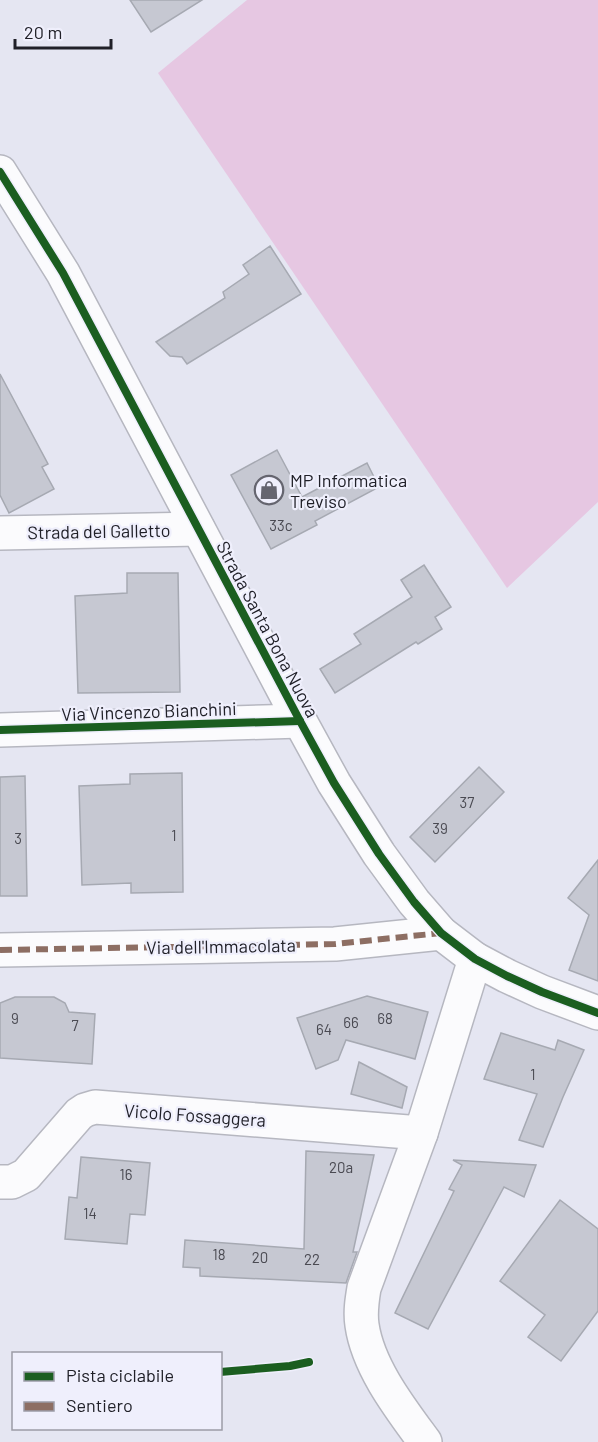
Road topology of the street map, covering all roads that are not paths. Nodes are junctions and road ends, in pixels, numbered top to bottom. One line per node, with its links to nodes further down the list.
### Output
1 (0, 172): 2 (street, Strada Santa Bona Nuova)
2 (198, 529): 3 (street, Strada del Galletto); 4 (street, Strada Santa Bona Nuova)
3 (0, 533)
4 (300, 721): 5 (street, Via Vincenzo Bianchini); 6 (street, Strada Santa Bona Nuova)
5 (0, 730)
6 (441, 933): 7 (street, Via dell'Immacolata); 8 (street, Strada Santa Bona Nuova)
7 (0, 950)
8 (475, 959): 9 (street, Strada Santa Bona Nuova); 10 (street)
9 (598, 1013)
10 (421, 1132): 11 (street, Vicolo Fossaggera); 12 (street)
11 (0, 1182)
12 (424, 1442)

